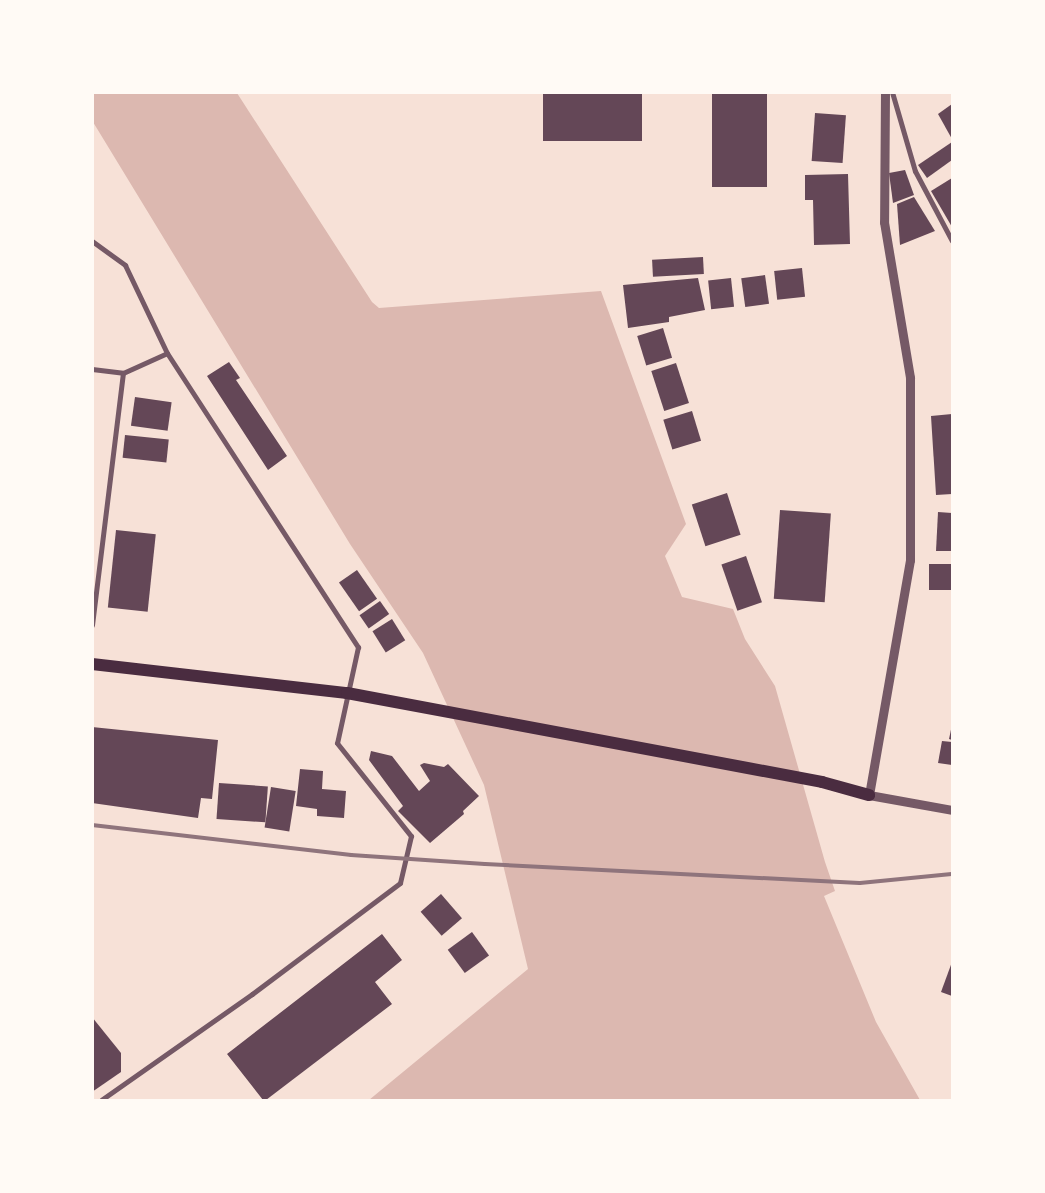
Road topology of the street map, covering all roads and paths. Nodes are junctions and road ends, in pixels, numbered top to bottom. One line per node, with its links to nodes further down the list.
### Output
1 (884, 92): 11 (street)
2 (892, 92): 4 (street)
3 (92, 241): 5 (street)
4 (952, 241)
5 (167, 353): 7 (street); 10 (street)
6 (92, 369): 7 (street)
7 (123, 373): 8 (street)
8 (92, 625)
9 (92, 664): 10 (main road)
10 (347, 692): 11 (main road); 13 (street)
11 (869, 795): 12 (street)
12 (952, 810)
13 (100, 1100)

